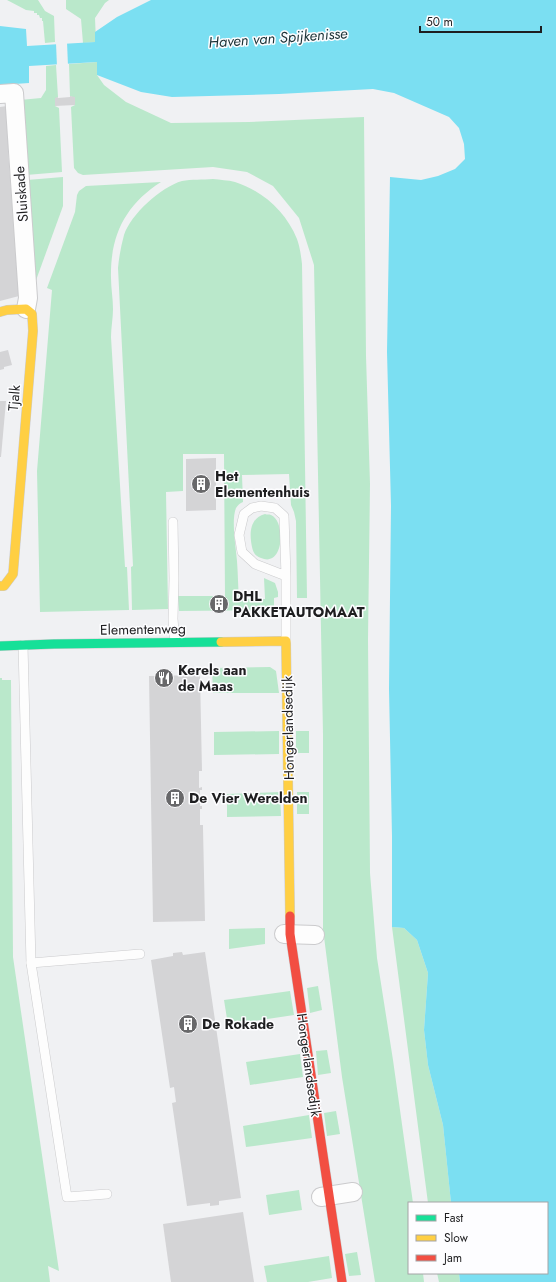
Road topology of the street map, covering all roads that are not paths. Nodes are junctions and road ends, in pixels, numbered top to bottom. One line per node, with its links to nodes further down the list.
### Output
1 (0, 94): 2 (street, Sluiskade)
2 (26, 309): 3 (street); 6 (street, Tjalk)
3 (0, 312)
4 (172, 522): 8 (lane)
5 (286, 576): 5 (lane); 7 (lane)
6 (2, 586)
7 (286, 641): 8 (street, Elementenweg); 11 (street, Hongerlandsedijk)
8 (175, 643): 9 (street, Elementenweg)
9 (23, 645): 10 (street, Elementenweg); 14 (lane)
10 (0, 646)
11 (287, 934): 12 (street); 17 (street, Hongerlandsedijk)
12 (315, 935)
13 (140, 954): 14 (lane)
14 (31, 963): 16 (lane)
15 (353, 1192): 17 (street)
16 (107, 1194)
17 (325, 1196): 18 (street, Hongerlandsedijk)
18 (342, 1282)

